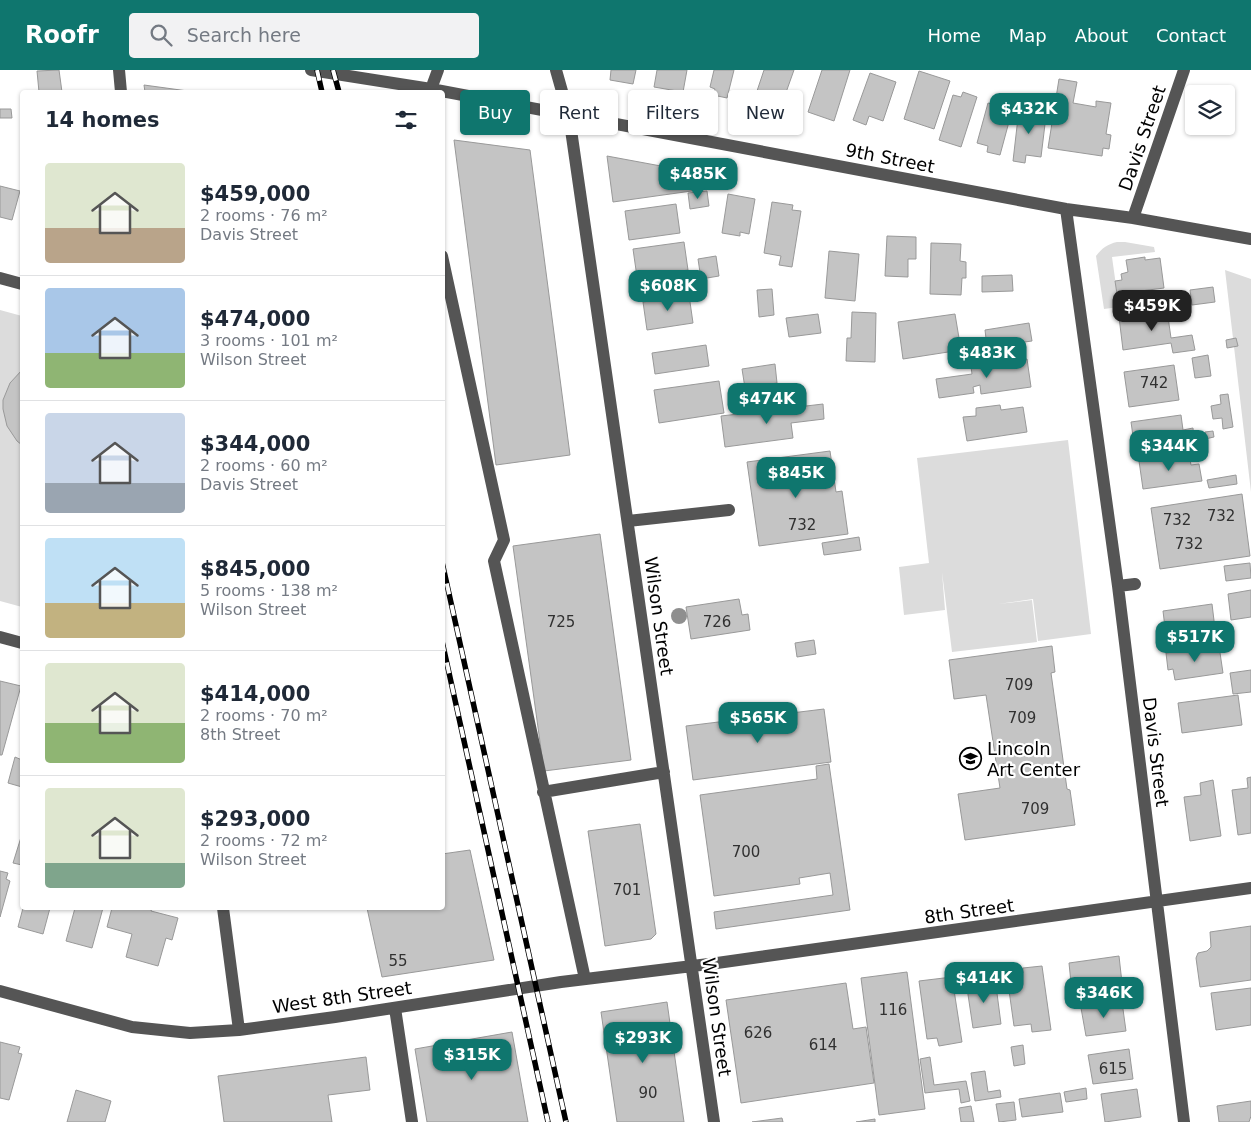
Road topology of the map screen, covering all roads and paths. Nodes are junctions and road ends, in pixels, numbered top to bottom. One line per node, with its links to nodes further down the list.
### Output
1 (119, 70): 8 (street)
2 (314, 70): 6 (street, 9th Street)
3 (438, 70): 7 (street)
4 (556, 70): 10 (street, Wilson Street)
5 (1184, 70): 16 (street, Davis Street)
6 (414, 89): 7 (street, 9th Street)
7 (431, 89): 9 (street, 9th Street)
8 (121, 90)
9 (436, 90)
10 (562, 90)
11 (445, 92): 12 (street, 9th Street)
12 (540, 110)
13 (618, 125): 15 (street, 9th Street)
14 (572, 135): 22 (street, Wilson Street)
15 (1066, 209): 16 (street, 9th Street); 24 (street, Davis Street)
16 (1133, 218): 17 (street, 9th Street)
17 (1251, 239)
18 (445, 270): 28 (street)
19 (0, 278): 20 (street)
20 (20, 283)
21 (729, 510): 22 (street)
22 (628, 521): 27 (street, Wilson Street)
23 (1136, 584): 24 (street)
24 (1118, 586): 30 (street, Davis Street)
25 (0, 637): 26 (street)
26 (20, 642)
27 (664, 772): 28 (street); 32 (street, Wilson Street)
28 (543, 792): 33 (street)
29 (1251, 888): 30 (street, 8th Street)
30 (1157, 902): 32 (street, 8th Street); 39 (street, Davis Street)
31 (223, 910): 36 (street)
32 (692, 966): 33 (street, West 8th Street); 38 (street, Wilson Street)
33 (585, 979): 35 (street, West 8th Street)
34 (0, 991): 36 (street, West 8th Street)
35 (395, 1008): 36 (street, West 8th Street); 37 (street)
36 (239, 1030)
37 (412, 1122)
38 (714, 1122)
39 (1184, 1122)

